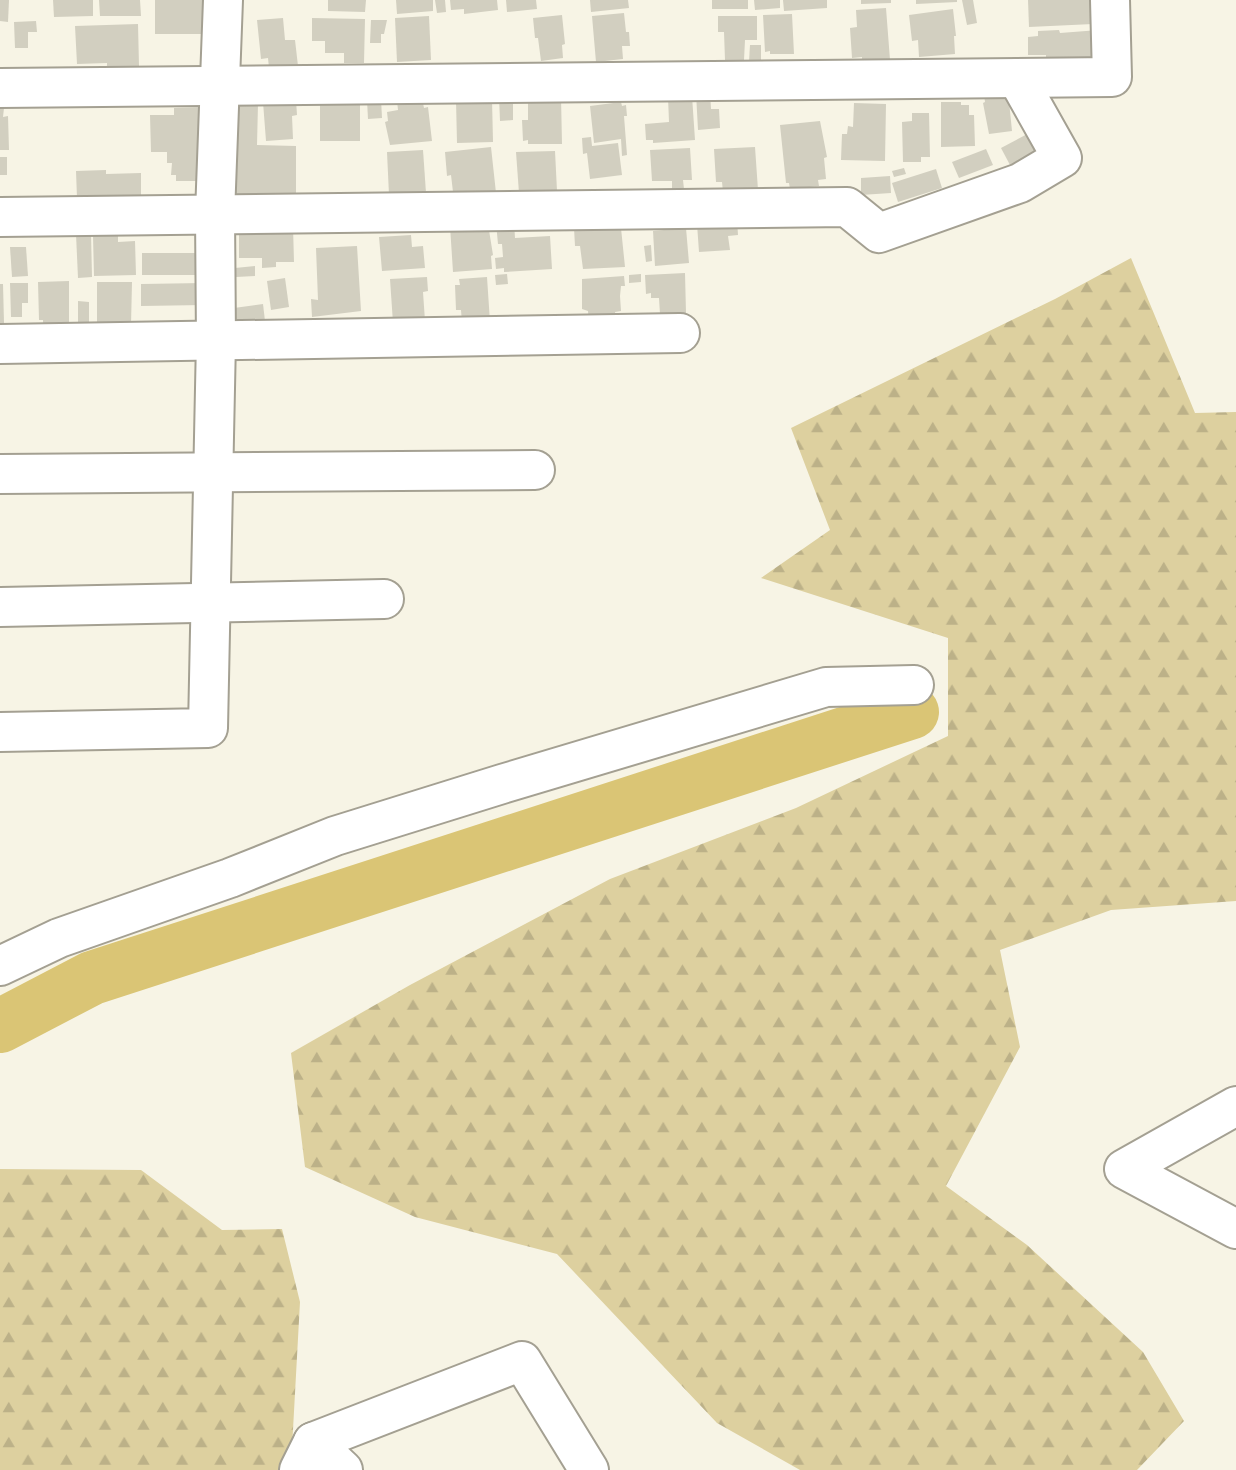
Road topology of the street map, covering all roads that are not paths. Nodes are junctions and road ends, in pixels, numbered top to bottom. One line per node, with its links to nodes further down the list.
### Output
1 (223, 0): 4 (street)
2 (1111, 0): 3 (street)
3 (1017, 78): 4 (street); 6 (street)
4 (222, 86): 5 (street); 6 (street)
5 (0, 88)
6 (215, 214): 7 (street); 9 (street)
7 (0, 217)
8 (680, 333): 9 (street)
9 (216, 341): 10 (street); 12 (street)
10 (0, 344)
11 (535, 470): 12 (street)
12 (214, 473): 13 (street); 15 (street)
13 (0, 474)
14 (384, 599): 15 (street)
15 (211, 603): 16 (street); 18 (street)
16 (0, 607)
17 (914, 685): 19 (street)
18 (0, 732)
19 (0, 966)
20 (1236, 1106): 21 (street)
21 (1236, 1229)
22 (306, 1456): 23 (street); 24 (street)
23 (343, 1470)
24 (589, 1470)

